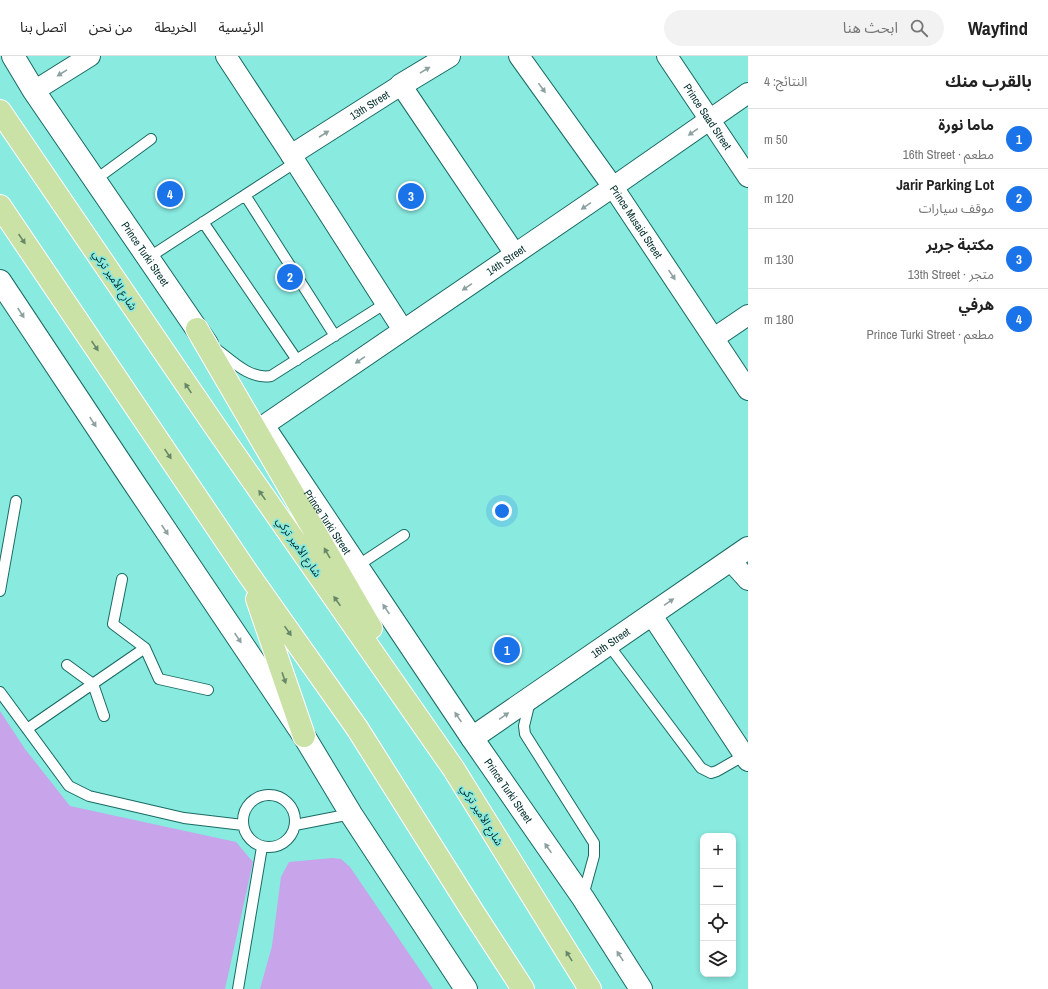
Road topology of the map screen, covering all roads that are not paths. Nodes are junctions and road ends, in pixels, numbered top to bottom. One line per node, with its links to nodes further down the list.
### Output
1 (13, 56): 8 (street, Prince Turki Street)
2 (90, 56): 8 (street, one-way to 8)
3 (226, 56): 13 (street)
4 (449, 56): 7 (street, 13th Street, one-way to 4)
5 (519, 56): 16 (street, Prince Musaid Street, one-way to 16)
6 (667, 56): 11 (street, Prince Saad Street)
7 (401, 85): 13 (street, 13th Street, one-way to 7); 20 (street)
8 (34, 91): 15 (street, Prince Turki Street)
9 (748, 93): 11 (street, 14th Street)
10 (0, 111): 53 (main road, شارع الأمير تركي, one-way to 10)
11 (710, 120): 14 (street, Prince Saad Street); 16 (street, 14th Street, one-way to 16)
12 (151, 139): 15 (lane)
13 (293, 158): 17 (lane); 23 (street)
14 (748, 177)
15 (95, 180): 21 (street, Prince Turki Street)
16 (613, 188): 20 (street, 14th Street, one-way to 20); 28 (street, Prince Musaid Street, one-way to 28)
17 (245, 195): 19 (lane); 27 (lane)
18 (0, 206): 36 (main road, one-way to 36)
19 (203, 222): 21 (lane); 29 (lane)
20 (515, 254): 25 (street, 14th Street, one-way to 25)
21 (148, 258): 26 (street, Prince Turki Street)
22 (0, 281): 50 (street, one-way to 50)
23 (386, 303): 25 (street); 27 (lane)
24 (748, 315): 28 (street)
25 (403, 330): 31 (street, 14th Street, one-way to 31)
26 (201, 335): 29 (lane); 31 (street, Prince Turki Street); 53 (main road, one-way to 26)
27 (335, 336): 29 (lane)
28 (714, 338): 30 (street, Prince Musaid Street)
29 (297, 360)
30 (748, 390)
31 (263, 426): 35 (street, Prince Turki Street)
32 (16, 501): 39 (lane)
33 (404, 535): 35 (lane)
34 (739, 554): 38 (street); 40 (street, 16th Street, one-way to 34)
35 (357, 566): 51 (street, Prince Turki Street, one-way to 35)
36 (249, 575): 50 (main road, one-way to 50); 61 (main road, one-way to 61)
37 (122, 579): 42 (lane)
38 (748, 580)
39 (0, 591)
40 (651, 614): 41 (street, 16th Street); 52 (street)
41 (608, 644): 47 (street, 16th Street); 52 (lane)
42 (145, 648): 44 (lane); 45 (lane)
43 (67, 664): 44 (lane)
44 (93, 684): 48 (lane); 49 (lane)
45 (208, 690)
46 (0, 692): 49 (lane)
47 (530, 698): 51 (street, 16th Street, one-way to 47); 58 (lane)
48 (104, 716)
49 (27, 729): 55 (lane)
50 (304, 736): 54 (street)
51 (472, 738): 58 (street, Prince Turki Street, one-way to 51)
52 (746, 758)
53 (453, 768): 62 (main road, شارع الأمير تركي, one-way to 53)
54 (351, 814): 56 (lane); 60 (street)
55 (243, 825): 56 (lane); 57 (lane)
56 (295, 825): 57 (lane)
57 (262, 847): 59 (lane)
58 (583, 898): 63 (street, Prince Turki Street, one-way to 58)
59 (238, 989)
60 (466, 989)
61 (523, 989)
62 (590, 989)
63 (641, 989)

